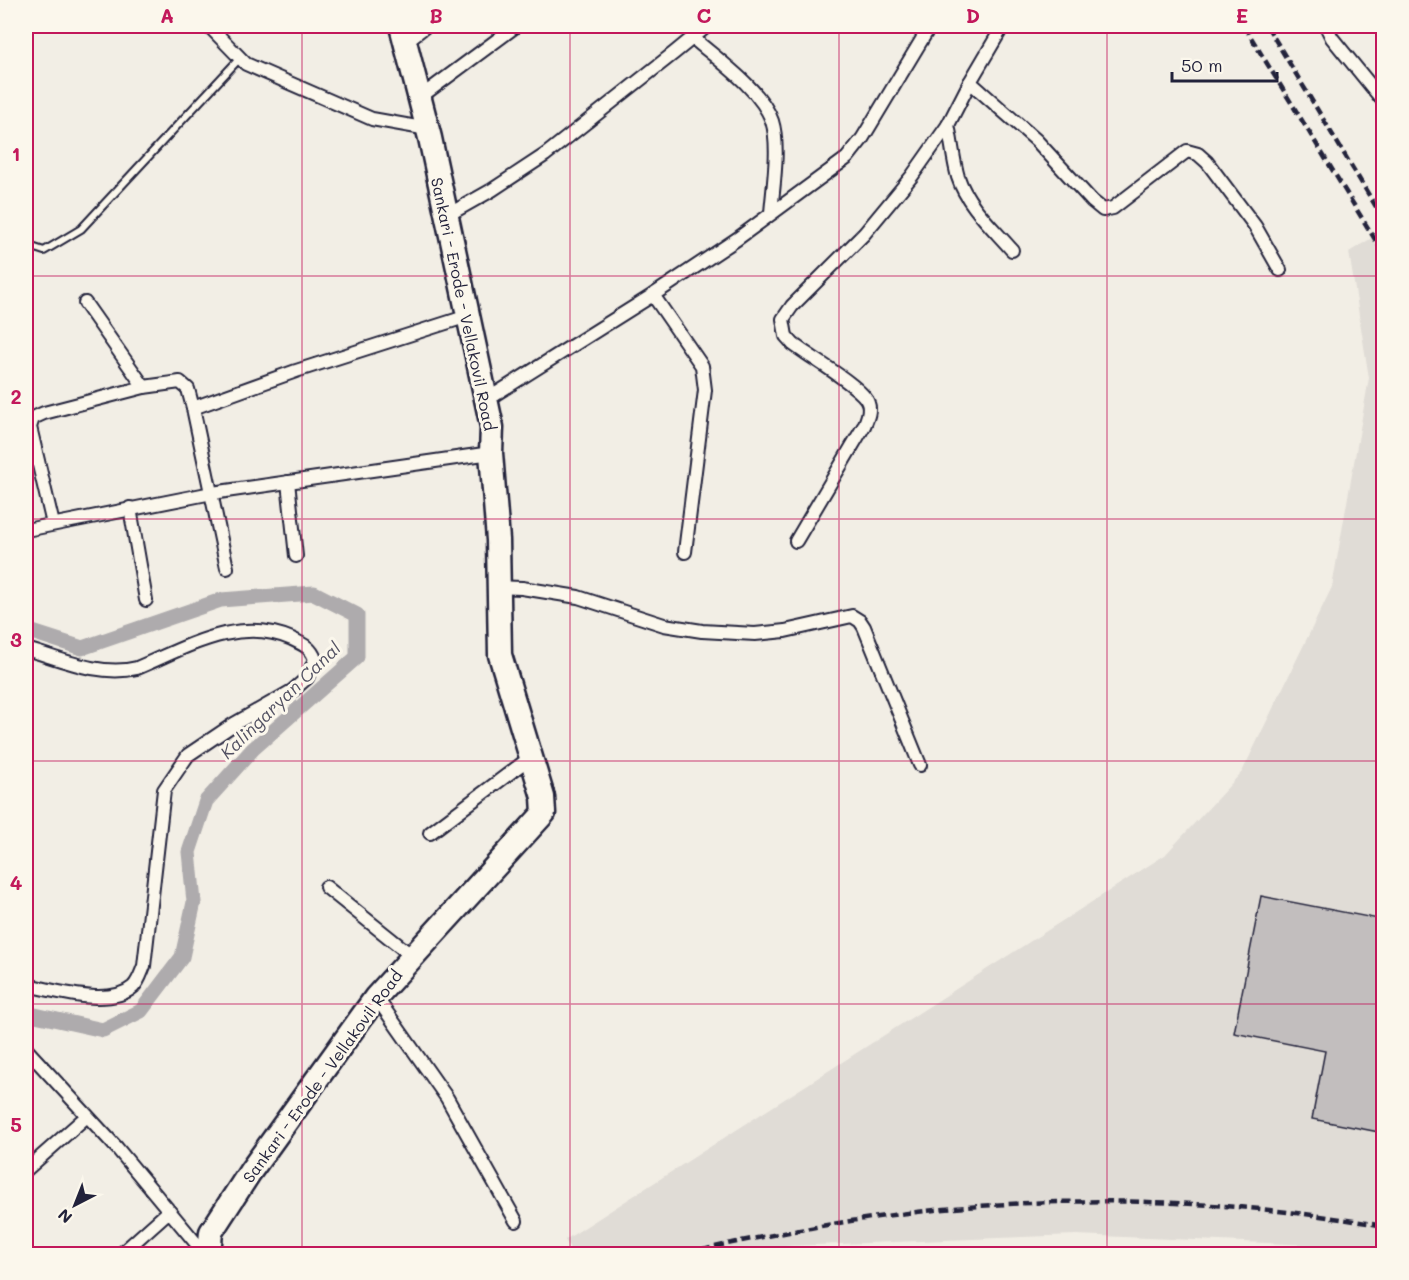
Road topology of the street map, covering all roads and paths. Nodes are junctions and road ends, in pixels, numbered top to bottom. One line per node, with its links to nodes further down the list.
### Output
1 (209, 26): 10 (street)
2 (426, 26): 8 (street)
3 (516, 26): 12 (street)
4 (707, 26): 9 (street)
5 (1003, 26): 11 (street)
6 (1326, 26): 13 (street)
7 (925, 28): 16 (street)
8 (403, 34): 12 (highway, Sankari - Erode - Vellakovil Road)
9 (693, 38): 16 (street); 17 (street)
10 (240, 57): 15 (street); 18 (lane)
11 (970, 82): 14 (street); 20 (street)
12 (419, 98): 15 (highway, Sankari - Erode - Vellakovil Road)
13 (1383, 102)
14 (948, 125): 19 (street); 33 (street)
15 (428, 129): 17 (highway, Sankari - Erode - Vellakovil Road)
16 (771, 213): 21 (street)
17 (446, 216): 23 (highway, Sankari - Erode - Vellakovil Road)
18 (26, 245)
19 (1012, 249)
20 (1280, 270)
21 (653, 295): 25 (street); 34 (street)
22 (85, 303): 24 (street)
23 (468, 316): 25 (highway, Sankari - Erode - Vellakovil Road); 26 (street)
24 (144, 387): 26 (street); 31 (street)
25 (486, 400): 27 (highway, Sankari - Erode - Vellakovil Road)
26 (193, 408): 29 (street)
27 (491, 453): 28 (street); 37 (highway, Sankari - Erode - Vellakovil Road)
28 (288, 482): 29 (street); 35 (street)
29 (212, 493): 30 (street); 36 (street)
30 (130, 508): 31 (street); 38 (street)
31 (52, 524): 32 (street)
32 (26, 530)
33 (796, 541)
34 (685, 552)
35 (296, 556)
36 (226, 568)
37 (497, 587): 40 (highway, Sankari - Erode - Vellakovil Road); 41 (street)
38 (146, 600)
39 (26, 649): 45 (street)
40 (531, 757): 42 (street); 44 (highway, Sankari - Erode - Vellakovil Road)
41 (920, 765)
42 (430, 833)
43 (326, 887): 44 (street)
44 (412, 956): 46 (highway, Sankari - Erode - Vellakovil Road)
45 (26, 985)
46 (376, 997): 51 (street); 53 (highway, Sankari - Erode - Vellakovil Road)
47 (26, 1049): 48 (street)
48 (87, 1116): 49 (street); 50 (street)
49 (26, 1170)
50 (168, 1212): 52 (street); 53 (street)
51 (516, 1221)
52 (121, 1254)
53 (207, 1254)

